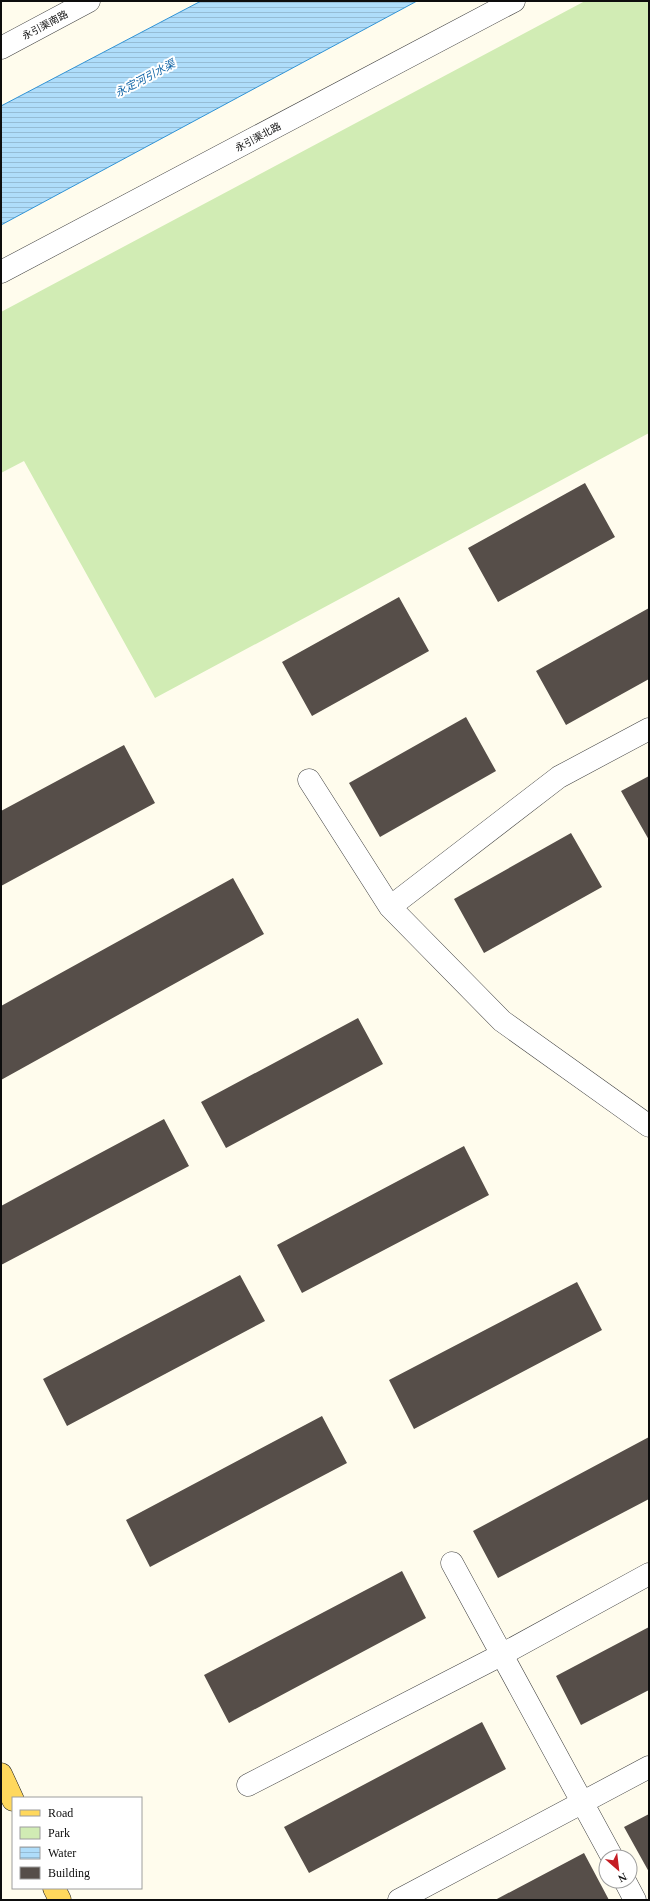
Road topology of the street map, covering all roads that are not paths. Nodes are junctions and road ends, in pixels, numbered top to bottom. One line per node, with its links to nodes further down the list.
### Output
1 (89, 1): 3 (street, 永引渠南路)
2 (514, 1): 4 (street, 永引渠北路)
3 (1, 48)
4 (1, 272)
5 (649, 729): 7 (street)
6 (309, 780): 7 (street)
7 (390, 907): 8 (street)
8 (649, 1126)
9 (452, 1563): 11 (street)
10 (649, 1574): 11 (street)
11 (501, 1656): 14 (street); 16 (street)
12 (649, 1767): 16 (street)
13 (1, 1774): 15 (main road)
14 (248, 1785)
15 (12, 1798)
16 (582, 1803): 17 (street); 21 (street)
17 (608, 1849)
18 (54, 1889): 20 (main road)
19 (629, 1889): 22 (street)
20 (60, 1900)
21 (399, 1900)
22 (635, 1900)

